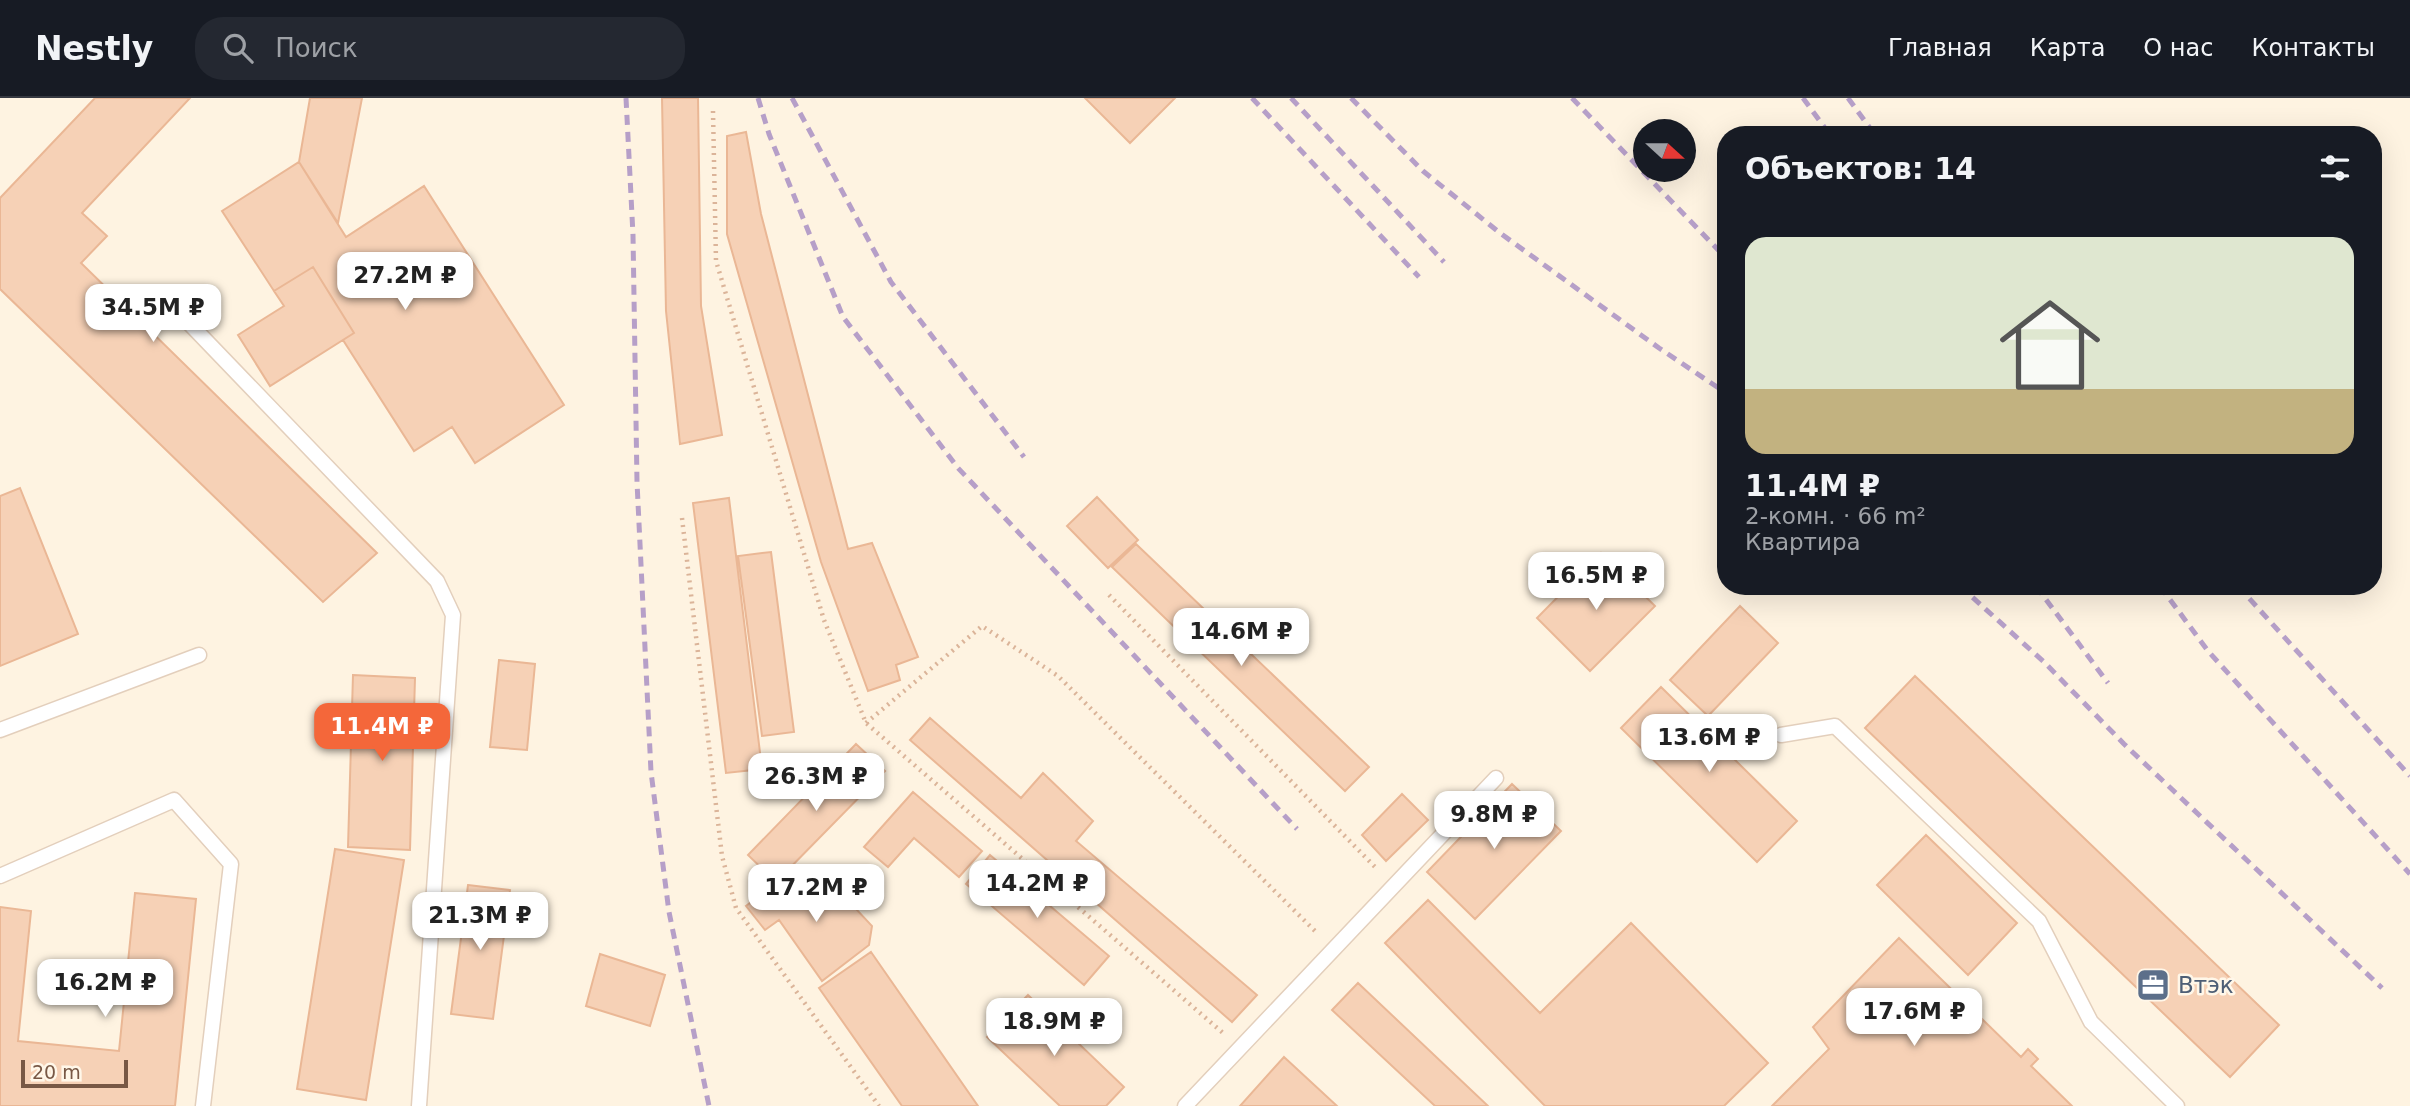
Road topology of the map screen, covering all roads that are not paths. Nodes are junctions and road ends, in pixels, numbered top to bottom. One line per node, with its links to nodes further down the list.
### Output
1 (163, 296): 8 (lane)
2 (199, 655): 3 (lane)
3 (0, 730)
4 (1781, 735): 10 (lane)
5 (1496, 778): 9 (lane)
6 (0, 876): 7 (lane)
7 (203, 1106)
8 (419, 1106)
9 (1185, 1106)
10 (2177, 1106)

